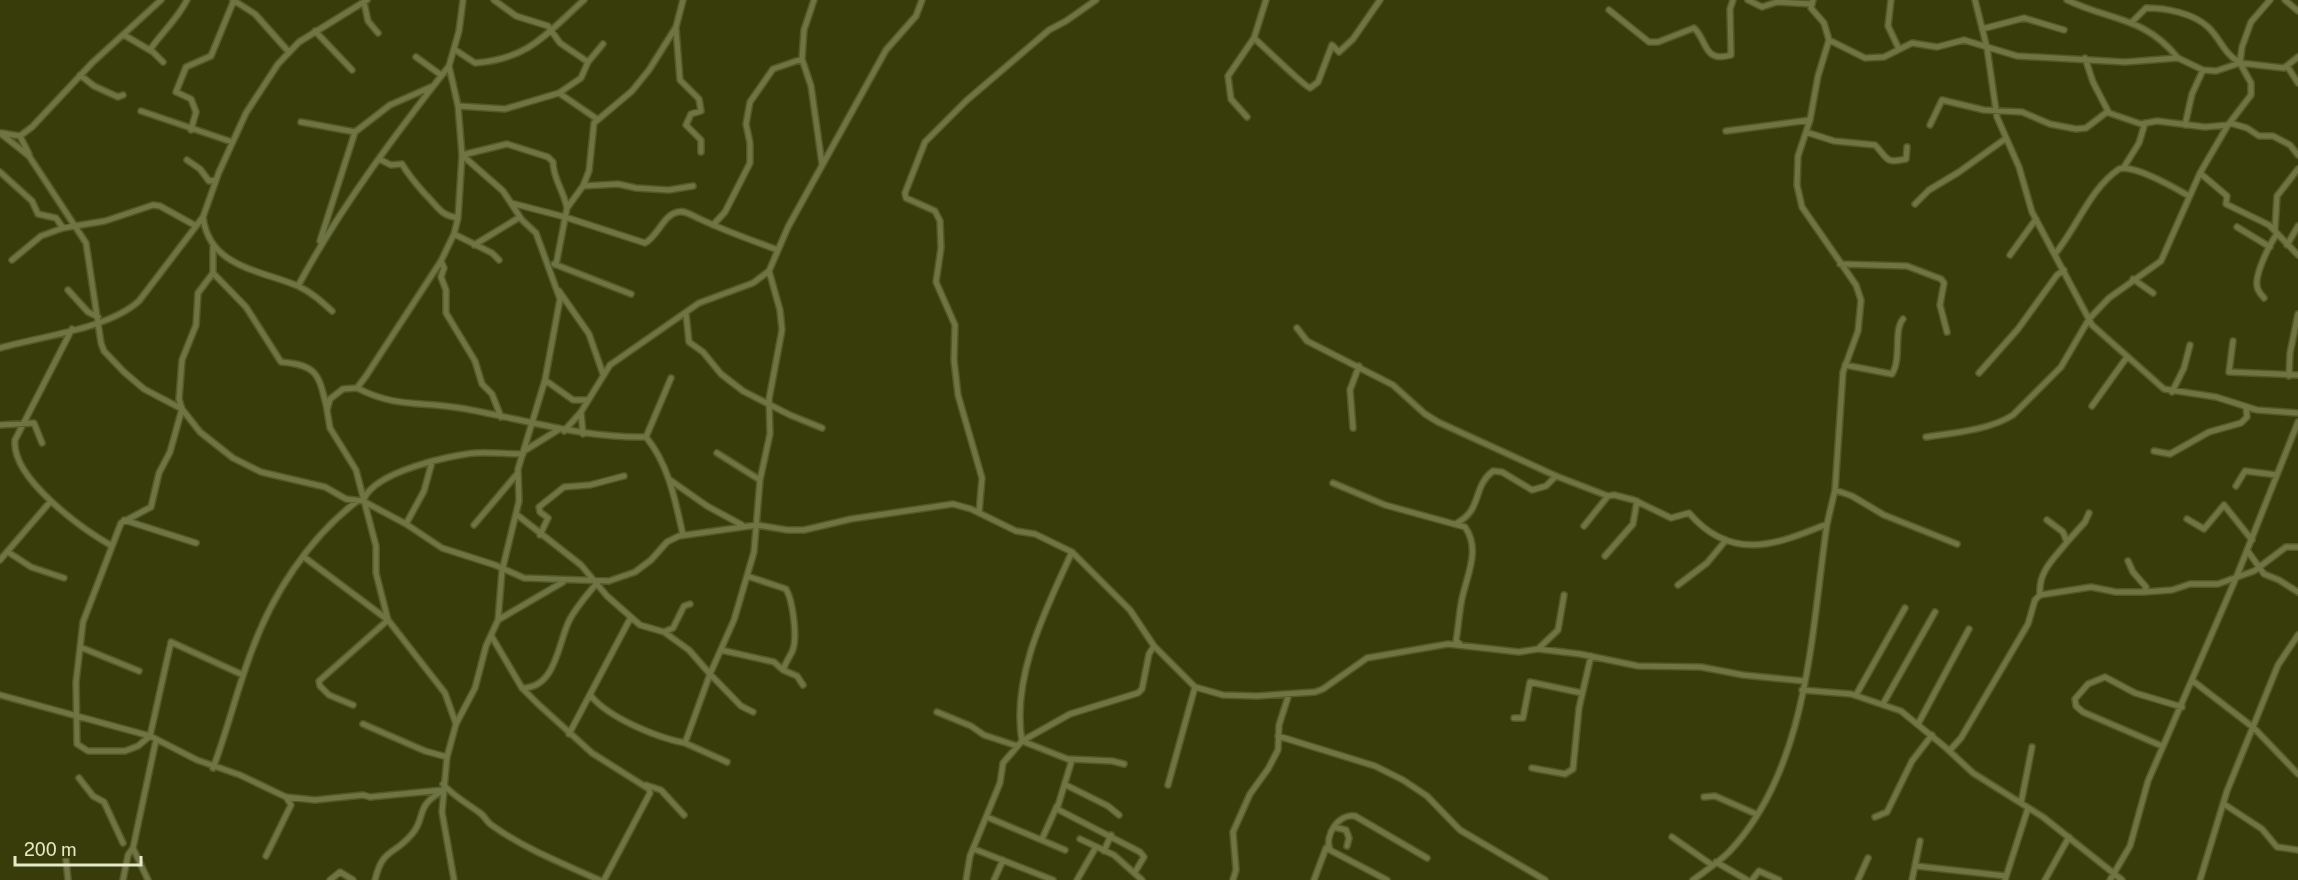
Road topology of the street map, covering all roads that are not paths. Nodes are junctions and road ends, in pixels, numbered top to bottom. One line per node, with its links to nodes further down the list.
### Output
1 (161, 0): 34 (street)
2 (187, 0): 41 (street)
3 (233, 0): 42 (street); 73 (street)
4 (463, 0): 39 (street)
5 (494, 0): 29 (street)
6 (584, 0): 29 (street)
7 (683, 0): 28 (street)
8 (814, 0): 47 (street)
9 (922, 0): 88 (street)
10 (1096, 0): 199 (street)
11 (1266, 0): 35 (street)
12 (1380, 0): 35 (street)
13 (1733, 0): 25 (street)
14 (1748, 0): 22 (street)
15 (1891, 0): 40 (street)
16 (1975, 0): 30 (street)
17 (2067, 0): 27 (street)
18 (2169, 0): 24 (street)
19 (2270, 0): 50 (street)
20 (2285, 0): 26 (street)
21 (365, 1): 32 (street); 33 (street)
22 (1781, 1): 23 (street)
23 (1812, 2): 36 (street)
24 (2166, 9): 27 (street); 50 (street)
25 (1609, 10)
26 (2298, 11)
27 (2132, 22): 46 (street)
28 (676, 27): 66 (street); 82 (street)
29 (551, 29): 39 (street); 49 (street)
30 (1982, 29): 31 (street); 38 (street)
31 (2064, 30)
32 (315, 31): 42 (street); 53 (street)
33 (378, 33)
34 (124, 35): 41 (street); 55 (street)
35 (1254, 38): 65 (street)
36 (1829, 40): 40 (street); 67 (street)
37 (603, 44): 49 (street)
38 (1987, 48): 40 (street); 45 (street); 62 (street)
39 (454, 49): 51 (street)
40 (1899, 49)
41 (150, 50): 48 (street)
42 (288, 51): 80 (street)
43 (416, 57): 56 (street)
44 (2298, 57): 52 (street)
45 (2085, 58): 46 (street); 64 (street)
46 (2178, 58): 54 (street)
47 (802, 59): 88 (street); 106 (street)
48 (163, 62)
49 (588, 62): 59 (street)
50 (2240, 63): 52 (street); 54 (street); 70 (street)
51 (449, 66): 56 (street); 61 (street)
52 (2287, 66): 57 (street)
53 (352, 70)
54 (2203, 70): 72 (street)
55 (80, 75): 60 (street); 78 (street)
56 (441, 75): 58 (street)
57 (2298, 83)
58 (433, 86): 75 (street); 86 (street)
59 (559, 93): 61 (street); 66 (street)
60 (123, 95)
61 (458, 106): 83 (street)
62 (1995, 110): 64 (street); 71 (street); 79 (street)
63 (141, 111): 73 (street)
64 (2107, 112): 69 (street)
65 (1247, 117)
66 (597, 119): 94 (street)
67 (1810, 120): 74 (street); 76 (street)
68 (301, 122): 75 (street)
69 (2145, 123): 72 (street); 89 (street)
70 (2229, 124): 72 (street); 84 (street); 92 (street)
71 (1930, 125)
72 (2185, 125)
73 (191, 130): 80 (street)
74 (1726, 131)
75 (355, 132): 115 (street)
76 (1806, 132): 81 (street); 126 (street)
77 (0, 133): 78 (street); 85 (street)
78 (20, 136): 85 (street)
79 (2005, 139): 98 (street); 104 (street)
80 (232, 142): 93 (street)
81 (1907, 147)
82 (701, 152)
83 (462, 155): 97 (street); 99 (street); 103 (street)
84 (2298, 155)
85 (29, 156): 105 (street)
86 (378, 159): 103 (street); 115 (street)
87 (187, 160): 93 (street)
88 (822, 165): 118 (street)
89 (2124, 167): 96 (street); 119 (street)
90 (2298, 169): 111 (street)
91 (0, 172): 110 (street)
92 (2200, 173): 96 (street); 111 (street)
93 (216, 180): 100 (street)
94 (583, 186): 95 (street); 99 (street)
95 (693, 186)
96 (2189, 196): 131 (street)
97 (511, 203): 101 (street); 102 (street)
98 (1915, 204)
99 (567, 208): 102 (street)
100 (203, 217): 107 (street); 116 (street)
101 (520, 217): 114 (street); 125 (street)
102 (565, 217): 106 (street); 127 (street)
103 (458, 218): 112 (street)
104 (2036, 219): 119 (street); 120 (street)
105 (77, 225): 107 (street); 110 (street); 142 (street)
106 (713, 225): 118 (street)
107 (196, 226): 142 (street)
108 (2298, 226): 113 (street)
109 (2237, 227): 117 (street)
110 (63, 228): 122 (street)
111 (2276, 232): 113 (street); 117 (street)
112 (454, 234): 114 (street); 123 (street)
113 (2287, 244): 121 (street)
114 (474, 245): 124 (street)
115 (319, 246): 132 (street)
116 (213, 247): 130 (street); 132 (street)
117 (2270, 247): 137 (street)
118 (778, 250): 129 (street)
119 (2055, 254): 128 (street)
120 (2010, 255)
121 (2298, 255)
122 (12, 260)
123 (441, 261): 159 (street); 169 (street)
124 (499, 261)
125 (547, 261): 127 (street); 134 (street)
126 (1840, 264): 146 (street); 151 (street)
127 (556, 265): 136 (street)
128 (2064, 270): 143 (street); 153 (street)
129 (769, 271): 140 (street); 162 (street)
130 (213, 273): 165 (street); 166 (street)
131 (2133, 279): 135 (street); 143 (street)
132 (298, 286): 138 (street)
133 (68, 290): 142 (street)
134 (559, 291): 154 (street); 158 (street)
135 (2152, 293)
136 (632, 294)
137 (2264, 298)
138 (332, 311)
139 (2298, 314): 156 (street)
140 (683, 316): 154 (street); 162 (street)
141 (1903, 319): 151 (street)
142 (98, 320): 145 (street); 165 (street)
143 (2089, 320): 150 (street); 179 (street)
144 (1297, 328): 152 (street)
145 (72, 329): 149 (street); 172 (street)
146 (1947, 332)
147 (2233, 341): 156 (street)
148 (2190, 345): 160 (street)
149 (0, 348)
150 (2127, 357): 160 (street); 163 (street)
151 (1845, 365): 193 (street)
152 (1359, 366): 175 (street); 188 (street)
153 (1979, 373)
154 (603, 374): 161 (street)
155 (2298, 375): 156 (street)
156 (2289, 376)
157 (670, 378): 178 (street)
158 (545, 380): 161 (street); 173 (street)
159 (357, 388): 166 (street); 169 (street)
160 (2172, 392): 164 (street)
161 (587, 400): 167 (street)
162 (769, 404): 174 (street); 190 (street)
163 (2092, 406)
164 (2246, 407): 168 (street); 181 (street)
165 (182, 409): 198 (street); 203 (street)
166 (327, 410): 195 (street)
167 (581, 412): 176 (street); 177 (street)
168 (2298, 413)
169 (501, 417): 173 (street)
170 (2298, 422): 186 (street)
171 (0, 425): 172 (street)
172 (23, 425): 180 (street); 197 (street)
173 (532, 425): 176 (street); 182 (street)
174 (822, 428)
175 (1353, 429)
176 (561, 431): 177 (street); 182 (street)
177 (583, 434): 178 (street)
178 (646, 437): 189 (street)
179 (1926, 437)
180 (42, 443)
181 (2154, 451)
182 (524, 452): 184 (street); 185 (street)
183 (717, 453): 190 (street)
184 (432, 462): 195 (street); 206 (street)
185 (517, 474): 201 (street); 208 (street)
186 (2277, 475): 192 (street); 215 (street)
187 (624, 476): 212 (street)
188 (1556, 476): 194 (street); 205 (street)
189 (670, 480): 210 (street); 213 (street)
190 (760, 480): 209 (street)
191 (1333, 483): 205 (street)
192 (2236, 486)
193 (1835, 490): 207 (street); 218 (street)
194 (1608, 496): 196 (street); 211 (street)
195 (363, 501): 198 (street); 206 (street); 245 (street)
196 (1637, 501): 214 (street); 224 (street)
197 (50, 502): 219 (street); 222 (street)
198 (356, 502): 225 (street)
199 (978, 513): 209 (street); 223 (street)
200 (2089, 513): 216 (street)
201 (516, 514): 212 (street); 229 (street)
202 (2187, 519): 215 (street)
203 (124, 520): 217 (street); 219 (street)
204 (2047, 520): 216 (street)
205 (1457, 523): 250 (street)
206 (406, 524): 229 (street)
207 (1827, 524): 214 (street); 260 (street)
208 (474, 525)
209 (757, 525): 210 (street); 230 (street)
210 (743, 526): 213 (street)
211 (1584, 526)
212 (540, 535): 234 (street)
213 (683, 535): 234 (street)
214 (1726, 540): 235 (street)
215 (2252, 540): 221 (street)
216 (2067, 542): 239 (street)
217 (196, 543)
218 (1957, 544)
219 (112, 546): 251 (street)
220 (2298, 547): 228 (street)
221 (2247, 550): 228 (street); 232 (street)
222 (8, 552): 226 (street); 231 (street)
223 (1072, 552): 252 (street); 287 (street)
224 (1605, 556)
225 (304, 557): 245 (street); 259 (street)
226 (0, 560)
227 (2128, 561): 236 (street)
228 (2258, 568): 232 (street); 237 (street)
229 (502, 571): 233 (street); 244 (street)
230 (747, 576): 254 (street); 256 (street)
231 (63, 578)
232 (2236, 578): 236 (street); 261 (street)
233 (564, 581): 234 (street); 244 (street)
234 (595, 582): 243 (street); 264 (street)
235 (1678, 585)
236 (2144, 592): 239 (street)
237 (2298, 592)
238 (1563, 595): 253 (street)
239 (2040, 595): 290 (street)
240 (690, 604): 247 (street)
241 (1905, 608): 269 (street)
242 (1935, 612): 271 (street)
243 (631, 617): 247 (street); 270 (street)
244 (498, 620): 249 (street)
245 (388, 621): 272 (street); 279 (street)
246 (1969, 629): 280 (street)
247 (664, 632): 258 (street)
248 (2298, 634): 281 (street)
249 (492, 636): 264 (street); 279 (street)
250 (1461, 645): 253 (street); 267 (street)
251 (80, 646): 257 (street); 276 (street)
252 (1154, 646): 263 (street); 287 (street)
253 (1538, 649): 255 (street)
254 (721, 650): 256 (street); 258 (street)
255 (1591, 656): 260 (street); 266 (street)
256 (783, 670): 262 (street)
257 (139, 671)
258 (710, 674): 274 (street); 286 (street)
259 (243, 675): 285 (street); 295 (street)
260 (1804, 681): 265 (street)
261 (2193, 681): 273 (street); 281 (street)
262 (803, 685)
263 (1195, 687): 267 (street); 301 (street)
264 (522, 688): 282 (street)
265 (1802, 690): 269 (street); 309 (street)
266 (1582, 693): 277 (street); 296 (street)
267 (1289, 694): 284 (street)
268 (0, 695): 276 (street)
269 (1856, 695): 271 (street)
270 (591, 696): 282 (street); 286 (street)
271 (1883, 704): 280 (street)
272 (352, 705)
273 (2182, 707): 288 (street); 288 (street)
274 (753, 712)
275 (937, 712): 287 (street)
276 (77, 716): 285 (street); 285 (street)
277 (1514, 718)
278 (363, 724): 291 (street)
279 (456, 724): 291 (street)
280 (1918, 724): 283 (street)
281 (2254, 728): 297 (street); 306 (street)
282 (569, 734): 299 (street)
283 (1932, 735): 290 (street); 313 (street)
284 (1278, 736): 354 (street); 357 (street)
285 (153, 738): 295 (street); 324 (street)
286 (685, 743): 293 (street)
287 (1019, 744): 292 (street); 312 (street)
288 (2162, 746): 338 (street)
289 (2032, 747): 305 (street)
290 (1950, 750): 305 (street)
291 (447, 757): 302 (street)
292 (1068, 759): 294 (street); 300 (street)
293 (727, 762)
294 (1124, 764)
295 (213, 768): 303 (street)
296 (1532, 768)
297 (2298, 774)
298 (79, 778): 321 (street)
299 (645, 784): 310 (street); 348 (street)
300 (1066, 785): 307 (street); 311 (street)
301 (1168, 785)
302 (443, 787): 303 (street); 346 (street); 347 (street); 348 (street)
303 (286, 797): 331 (street)
304 (1704, 797): 309 (street)
305 (2021, 803): 308 (street)
306 (2224, 804): 329 (street); 340 (street)
307 (1057, 806): 315 (street); 318 (street)
308 (2028, 808): 317 (street); 339 (street)
309 (1756, 814): 335 (street)
310 (684, 815)
311 (1119, 815)
312 (987, 817): 318 (street); 325 (street)
313 (1875, 817)
314 (1334, 827): 322 (street); 328 (street); 332 (street)
315 (1111, 835): 330 (street); 337 (street)
316 (1672, 837): 335 (street)
317 (2069, 837): 338 (street); 364 (street)
318 (1042, 839): 327 (street)
319 (1080, 839): 323 (street)
320 (1920, 841): 336 (street)
321 (123, 843)
322 (1347, 846)
323 (1096, 847): 330 (street); 352 (street)
324 (133, 848): 342 (street); 343 (street)
325 (974, 849): 334 (street); 349 (street)
326 (65, 850): 341 (street)
327 (1065, 850)
328 (1330, 850): 355 (street); 356 (street)
329 (2298, 850)
330 (1104, 851): 337 (street)
331 (266, 856)
332 (1427, 858)
333 (1868, 858): 362 (street)
334 (1003, 860): 350 (street); 351 (street)
335 (1714, 864): 358 (street); 359 (street)
336 (1916, 866): 339 (street); 363 (street)
337 (1135, 872): 353 (street)
338 (2115, 873): 365 (street); 366 (street)
339 (2006, 878)
340 (2202, 879)
341 (68, 880)
342 (123, 880)
343 (148, 880)
344 (330, 880): 345 (street)
345 (353, 880)
346 (375, 880)
347 (454, 880)
348 (602, 880)
349 (966, 880)
350 (994, 880)
351 (1053, 880)
352 (1077, 880)
353 (1142, 880)
354 (1233, 880)
355 (1314, 880)
356 (1387, 880)
357 (1545, 880)
358 (1693, 880)
359 (1747, 880)
360 (1752, 880): 361 (street)
361 (1779, 880)
362 (1858, 880)
363 (1912, 880)
364 (2045, 880)
365 (2110, 880)
366 (2122, 880)

